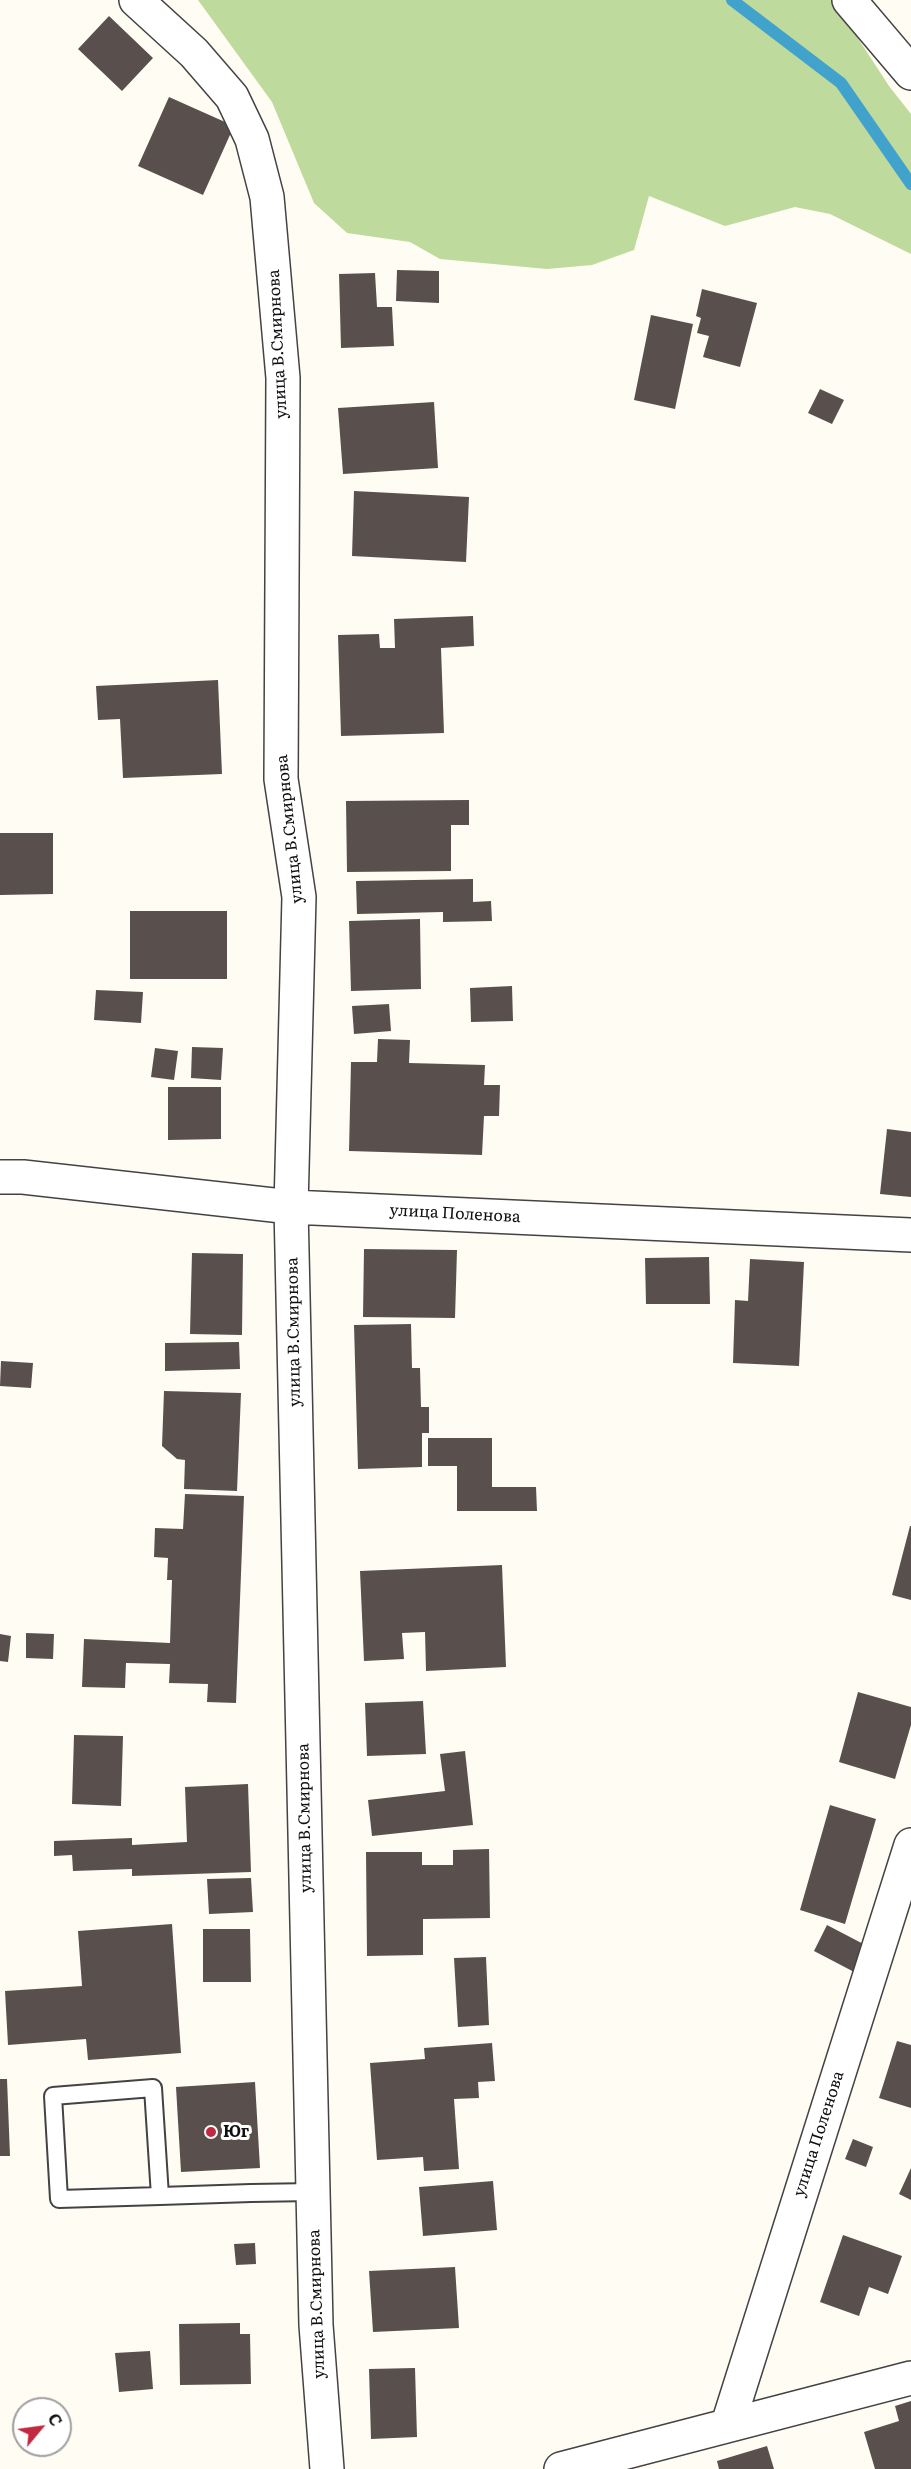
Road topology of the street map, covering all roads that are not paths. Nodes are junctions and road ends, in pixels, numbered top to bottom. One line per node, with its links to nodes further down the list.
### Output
1 (136, 0): 5 (street, улица В.Смирнова)
2 (849, 0): 3 (street)
3 (911, 73)
4 (0, 1177): 5 (street, улица Поленова)
5 (291, 1207): 6 (street, улица Поленова); 8 (street, улица В.Смирнова)
6 (911, 1235)
7 (911, 1845): 11 (street, улица Поленова)
8 (313, 2192): 9 (lane); 12 (street, улица В.Смирнова)
9 (160, 2196): 9 (lane)
10 (911, 2378): 11 (street)
11 (728, 2424): 13 (street)
12 (327, 2469)
13 (561, 2469)

